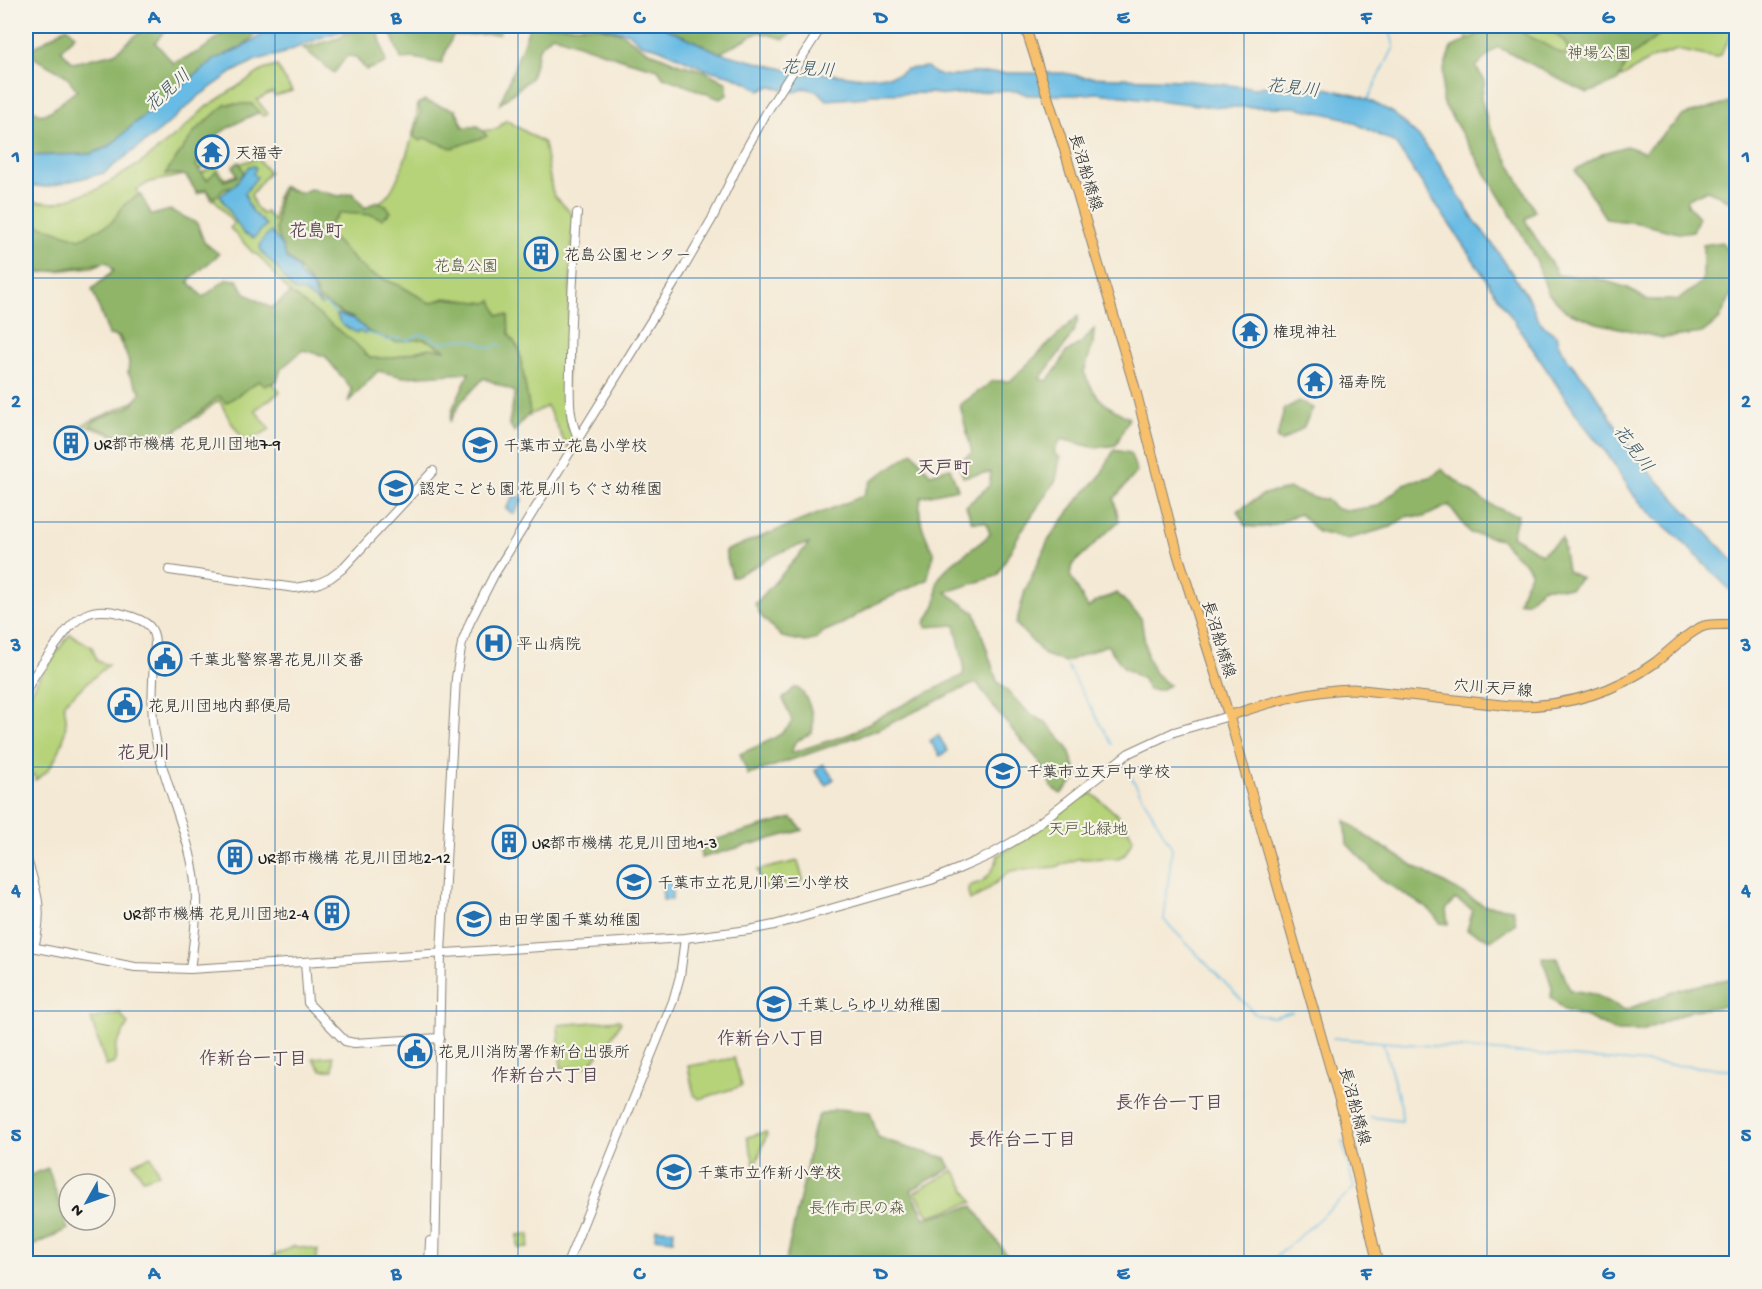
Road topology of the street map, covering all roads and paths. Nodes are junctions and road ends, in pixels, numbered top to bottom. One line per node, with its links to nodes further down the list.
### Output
1 (822, 26): 4 (street)
2 (1025, 26): 9 (main road, 長沼船橋線)
3 (577, 213): 4 (street)
4 (578, 437): 14 (street)
5 (434, 471): 6 (street)
6 (169, 570)
7 (1737, 623): 9 (main road, 穴川天戸線)
8 (26, 691): 16 (street)
9 (1229, 716): 11 (street); 22 (main road, 長沼船橋線)
10 (26, 856): 13 (street)
11 (685, 939): 14 (street); 21 (street)
12 (26, 946): 13 (street)
13 (34, 948): 16 (street)
14 (441, 953): 15 (street); 17 (street)
15 (304, 962): 16 (street); 17 (street)
16 (190, 969)
17 (440, 1038): 18 (street)
18 (436, 1209): 19 (street); 20 (street)
19 (429, 1263)
20 (435, 1263)
21 (567, 1263)
22 (1378, 1263)

